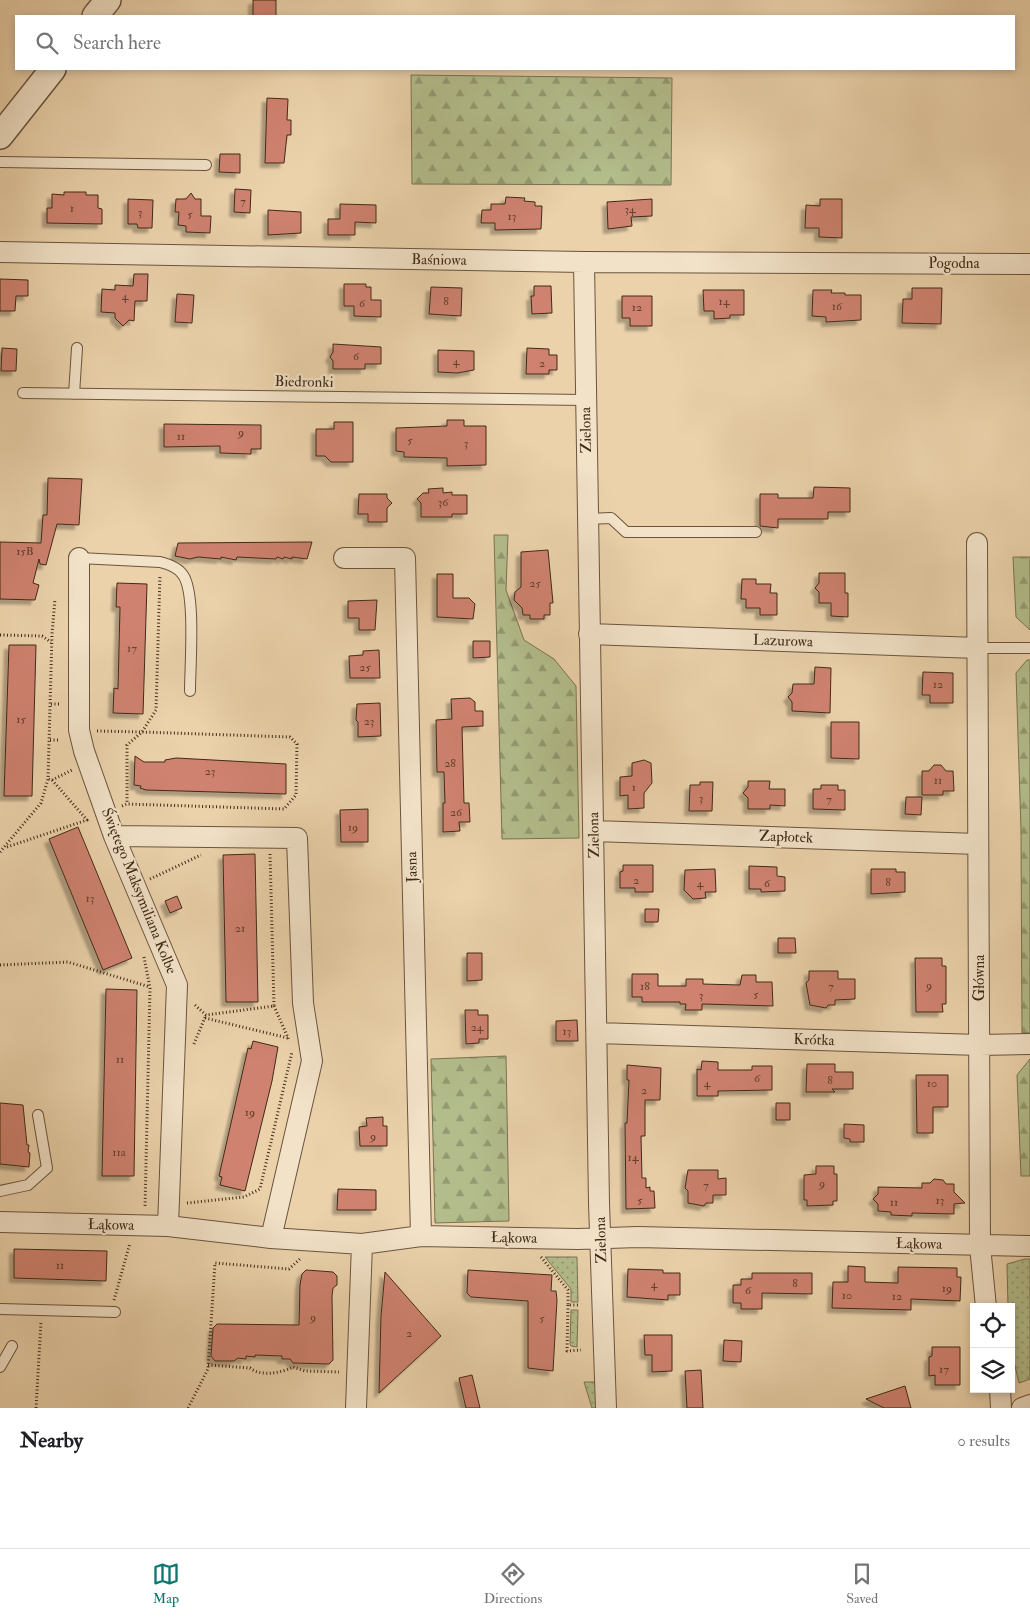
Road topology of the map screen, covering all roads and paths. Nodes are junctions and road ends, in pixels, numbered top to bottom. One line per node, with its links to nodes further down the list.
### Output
1 (108, 0): 2 (street)
2 (96, 15)
3 (52, 70): 4 (street)
4 (0, 136)
5 (0, 162): 6 (lane)
6 (206, 165)
7 (0, 252): 8 (street, Baśniowa)
8 (584, 262): 9 (street, Baśniowa); 14 (street, Zielona)
9 (878, 263): 10 (street, Pogodna)
10 (1030, 264)
11 (77, 348): 13 (lane)
12 (23, 393): 13 (lane, Biedronki)
13 (74, 394): 14 (lane, Biedronki)
14 (585, 400): 15 (street, Zielona)
15 (587, 519): 16 (lane); 22 (street, Zielona)
16 (756, 532)
17 (977, 543): 25 (street, Główna)
18 (79, 558): 20 (lane); 32 (street, Świętego Maksymiliana Kolbe)
19 (344, 558): 70 (street, Jasna)
20 (160, 562): 29 (lane); 33 (path)
21 (55, 599): 24 (path)
22 (589, 634): 25 (street, Lazurowa); 42 (street, Zielona)
23 (0, 635): 24 (path)
24 (52, 643): 27 (path)
25 (977, 648): 26 (lane); 44 (street, Główna)
26 (1030, 648)
27 (52, 669): 28 (path); 30 (path)
28 (60, 669)
29 (190, 691)
30 (51, 704): 31 (path); 34 (path)
31 (60, 704)
32 (79, 730): 33 (path); 39 (street, Świętego Maksymiliana Kolbe)
33 (142, 732): 38 (path); 38 (path)
34 (50, 740): 35 (path); 37 (path)
35 (60, 740)
36 (72, 770): 37 (path)
37 (50, 780): 40 (path); 45 (path)
38 (127, 804): 39 (path)
39 (106, 812): 40 (path); 43 (street, Świętego Maksymiliana Kolbe)
40 (87, 820): 41 (path); 45 (path)
41 (91, 829)
42 (594, 831): 44 (street, Zapłotek); 57 (street, Zielona)
43 (114, 836): 69 (street, Świętego Maksymiliana Kolbe); 71 (street)
44 (978, 844): 61 (street, Główna)
45 (6, 847): 46 (path)
46 (0, 852)
47 (261, 852): 55 (path)
48 (204, 854): 49 (path)
49 (149, 879)
50 (144, 956): 52 (path)
51 (0, 965): 52 (path)
52 (149, 986): 53 (path); 68 (path)
53 (157, 986)
54 (193, 1003): 56 (path)
55 (274, 1006): 56 (path); 58 (path)
56 (205, 1016): 58 (path); 63 (path)
57 (597, 1033): 61 (street, Krótka); 72 (street, Zielona)
58 (288, 1038): 59 (path)
59 (291, 1043)
60 (1030, 1044): 61 (street, Krótka)
61 (979, 1045): 74 (street, Główna)
62 (293, 1048): 66 (path)
63 (190, 1052)
64 (38, 1115): 65 (lane)
65 (0, 1191)
66 (180, 1204)
67 (0, 1222): 68 (street, Łąkowa)
68 (140, 1226): 69 (street, Łąkowa); 78 (path)
69 (168, 1226): 71 (street, Łąkowa)
70 (421, 1236): 72 (street, Łąkowa); 73 (street, Łąkowa)
71 (271, 1238): 73 (street, Łąkowa)
72 (601, 1238): 74 (street, Łąkowa); 95 (street, Zielona)
73 (362, 1244): 94 (street)
74 (980, 1246): 75 (street, Łąkowa); 79 (street, Główna)
75 (1030, 1246)
76 (305, 1254): 87 (path)
77 (541, 1256): 80 (path)
78 (106, 1300)
79 (986, 1303)
80 (568, 1305): 81 (path); 86 (path)
81 (580, 1305)
82 (0, 1309): 83 (lane)
83 (41, 1309): 84 (lane); 92 (path)
84 (115, 1312)
85 (12, 1346): 88 (lane)
86 (581, 1350)
87 (208, 1366): 89 (path); 93 (path)
88 (0, 1367)
89 (341, 1380)
90 (1000, 1393): 96 (street)
91 (1030, 1405): 97 (street)
92 (36, 1408)
93 (188, 1408)
94 (356, 1408)
95 (606, 1408)
96 (1001, 1408)
97 (1022, 1408)

